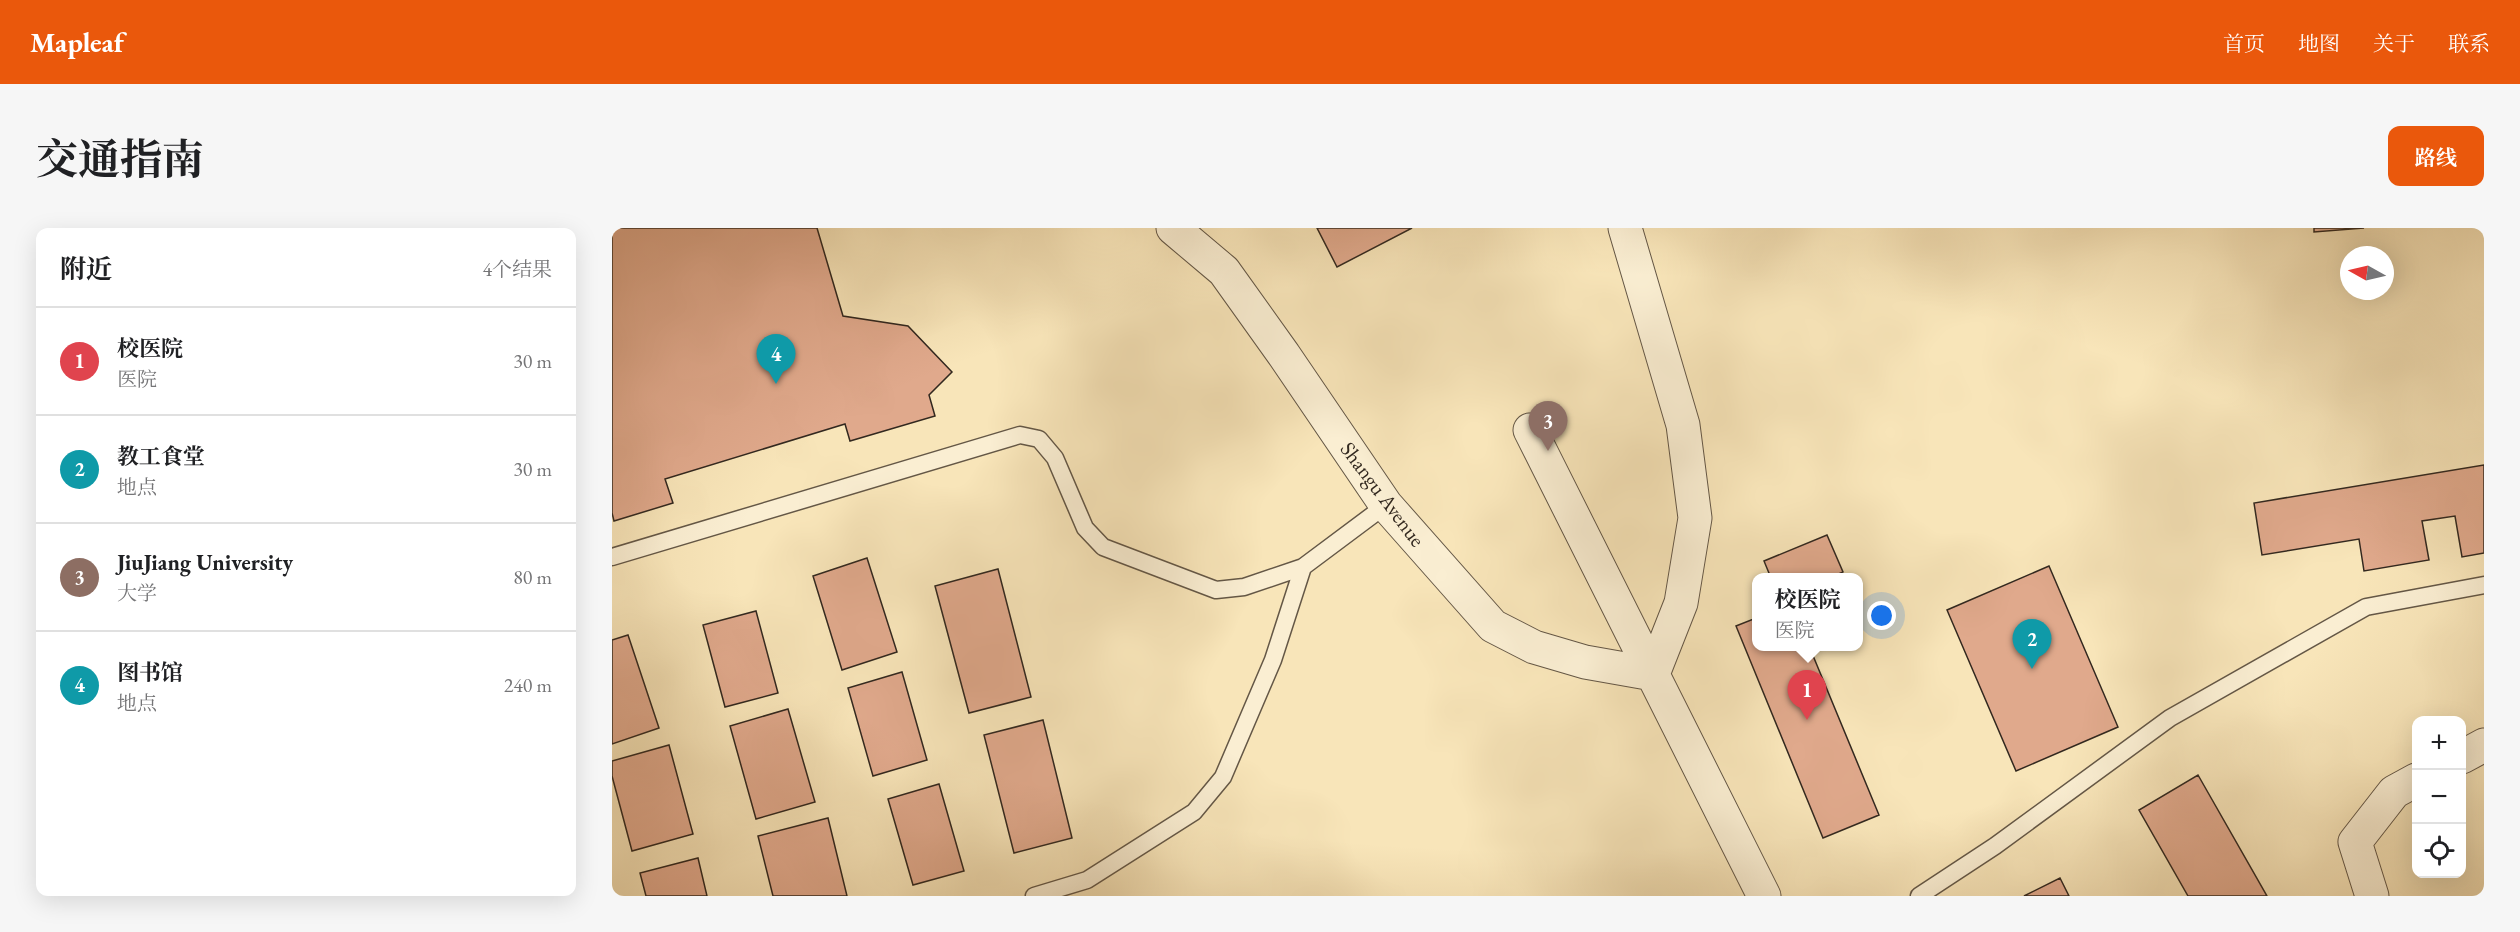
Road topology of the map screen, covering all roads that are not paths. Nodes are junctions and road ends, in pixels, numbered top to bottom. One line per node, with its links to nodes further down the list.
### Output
1 (1173, 228): 4 (street, Shangu Avenue)
2 (1625, 228): 8 (street)
3 (1530, 430): 8 (street)
4 (1386, 505): 6 (lane); 8 (street, Shangu Avenue)
5 (612, 556): 6 (lane)
6 (1303, 567): 12 (lane)
7 (2484, 585): 14 (lane)
8 (1653, 674): 13 (street)
9 (2484, 745): 10 (street)
10 (2466, 755)
11 (2412, 782): 15 (street)
12 (1034, 896)
13 (1764, 896)
14 (1919, 896)
15 (2372, 896)

